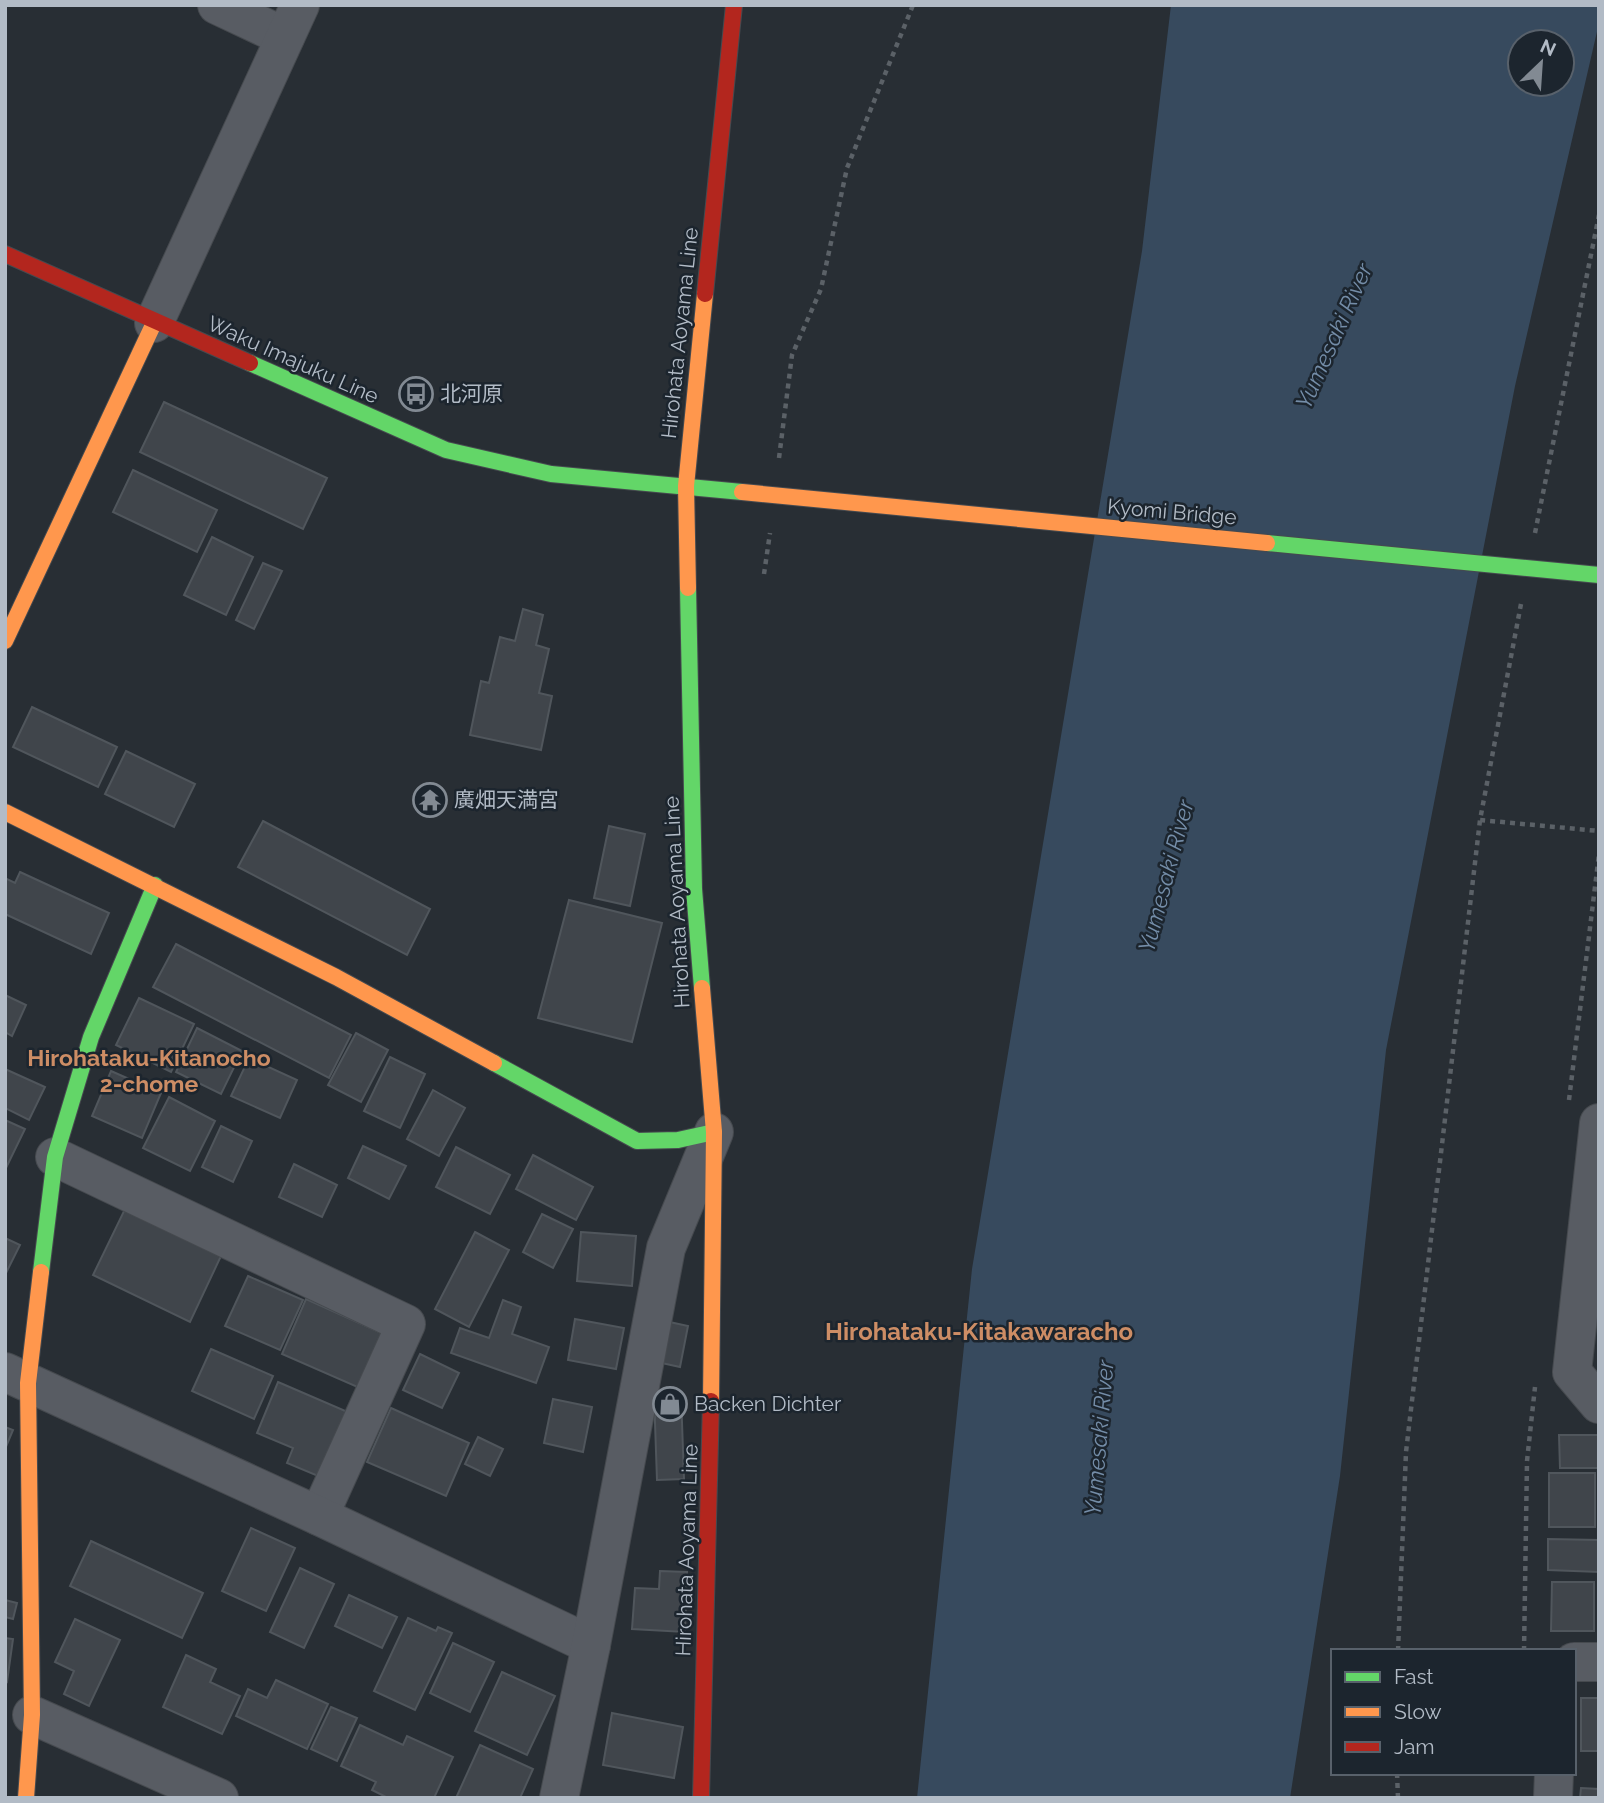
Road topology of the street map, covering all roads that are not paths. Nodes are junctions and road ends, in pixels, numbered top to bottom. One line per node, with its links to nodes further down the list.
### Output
1 (217, 5): 3 (street)
2 (734, 5): 6 (main road, Hirohata Aoyama Line)
3 (293, 21): 5 (street)
4 (5, 254): 5 (main road, Waku Imajuku Line)
5 (154, 323): 6 (main road, Waku Imajuku Line); 9 (main road)
6 (686, 486): 7 (main road, Waku Imajuku Line); 13 (main road, Hirohata Aoyama Line)
7 (742, 492): 8 (main road, Kyomi Bridge, bridge)
8 (1599, 575)
9 (5, 641)
10 (5, 811): 11 (main road)
11 (155, 885): 13 (main road); 14 (main road)
12 (1599, 1123): 16 (street)
13 (714, 1132): 18 (street); 26 (main road, Hirohata Aoyama Line)
14 (55, 1157): 15 (main road); 17 (street)
15 (17, 1378): 17 (street); 21 (main road)
16 (1599, 1404)
17 (319, 1516): 18 (street)
18 (592, 1645): 25 (street)
19 (1576, 1662): 20 (street)
20 (1599, 1662)
21 (32, 1716): 23 (main road); 24 (street)
22 (1554, 1775): 27 (street)
23 (26, 1798)
24 (219, 1798)
25 (559, 1798)
26 (701, 1798)
27 (1553, 1798)

